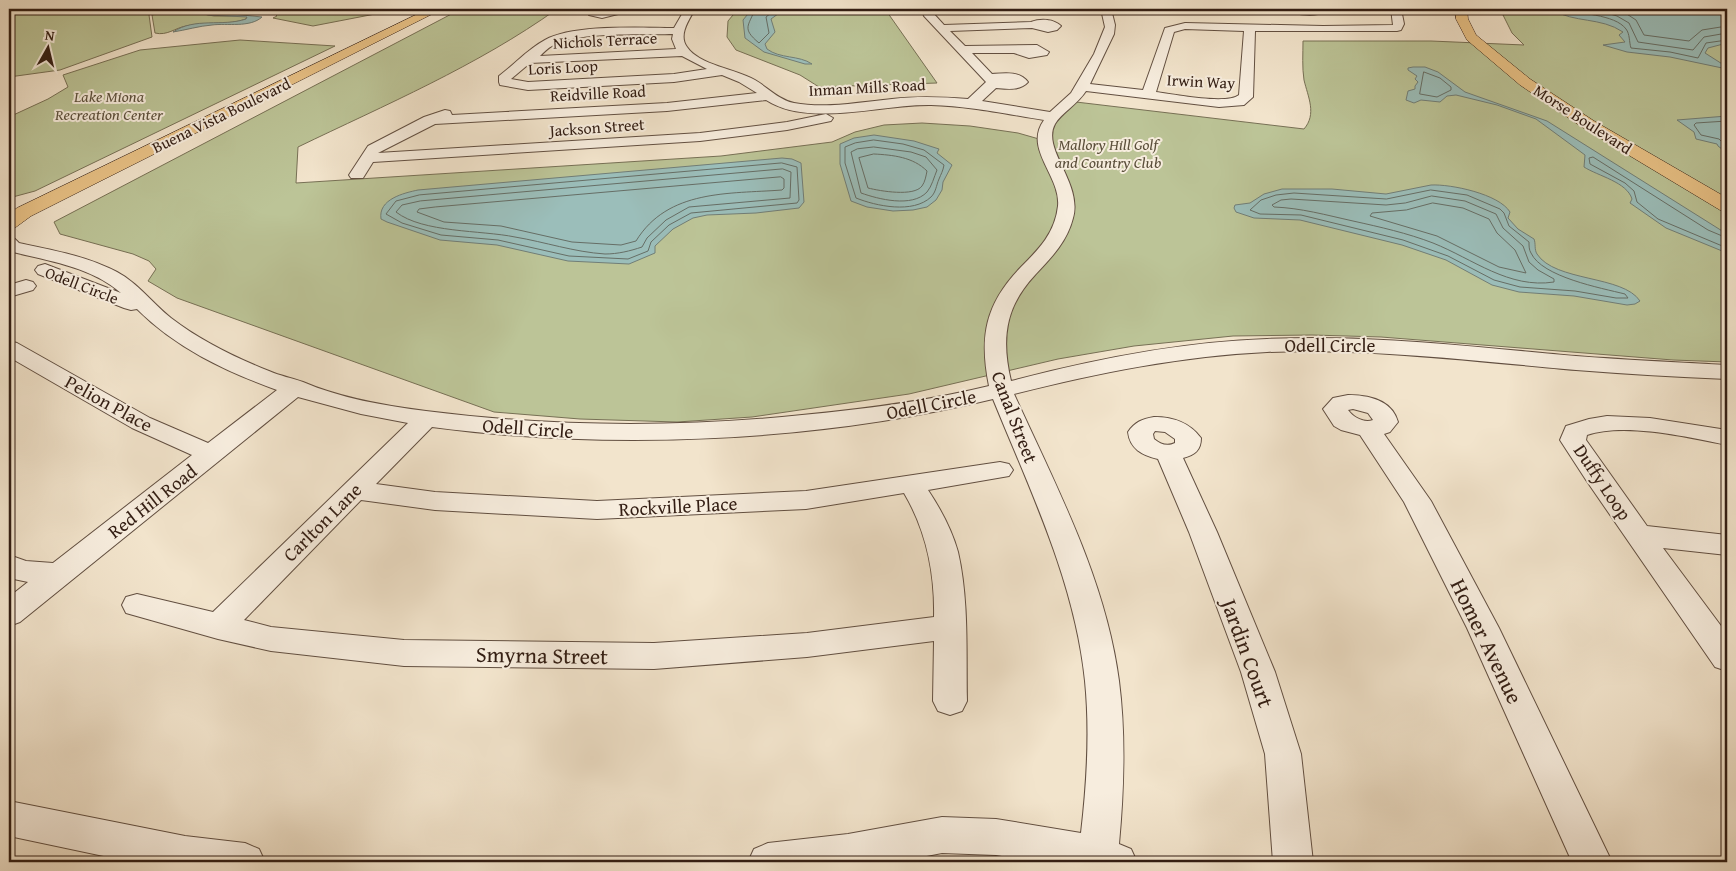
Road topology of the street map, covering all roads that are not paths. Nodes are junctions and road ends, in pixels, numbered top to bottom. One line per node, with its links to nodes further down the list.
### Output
1 (421, 9): 35 (main road, Buena Vista Boulevard)
2 (436, 9): 36 (main road, Buena Vista Boulevard)
3 (690, 9): 14 (street)
4 (932, 9): 11 (street)
5 (1106, 9): 21 (street, Canal Street)
6 (1285, 9): 9 (street)
7 (1396, 9): 13 (street)
8 (1461, 9): 34 (main road, Morse Boulevard)
9 (1317, 10): 13 (street)
10 (1034, 25): 11 (street)
11 (941, 28): 16 (street)
12 (1250, 28): 13 (street); 22 (street); 22 (street, Irwin Way)
13 (1323, 29)
14 (677, 31): 18 (street); 19 (street, Loris Loop)
15 (1486, 31): 33 (main road, Morse Boulevard)
16 (962, 50): 17 (street); 26 (street)
17 (1019, 50)
18 (685, 52): 19 (street, Nichols Terrace); 20 (street, Inman Mills Road)
19 (527, 60): 20 (street, Loris Loop)
20 (722, 71): 23 (street, Inman Mills Road)
21 (1083, 87): 22 (street, Irwin Way); 27 (street, Canal Street)
22 (1148, 95)
23 (768, 96): 25 (street, Reidville Road); 26 (street, Inman Mills Road)
24 (468, 104): 29 (street)
25 (710, 104): 29 (street, Reidville Road); 30 (street)
26 (971, 104): 27 (street, Inman Mills Road)
27 (1054, 117): 43 (street, Canal Street)
28 (826, 118): 30 (street, Jackson Street)
29 (430, 120): 31 (street)
30 (752, 132): 31 (street, Jackson Street)
31 (368, 158): 32 (street)
32 (357, 174)
33 (1727, 194)
34 (1727, 206)
35 (9, 208)
36 (9, 223)
37 (9, 243): 39 (street, Odell Circle)
38 (9, 261): 39 (street, Odell Circle)
39 (154, 313): 42 (street, Odell Circle)
40 (9, 348): 48 (street, Pelion Place)
41 (1727, 372): 43 (street, Odell Circle)
42 (295, 387): 44 (street, Odell Circle); 48 (street, Red Hill Road)
43 (1001, 390): 44 (street, Odell Circle); 64 (street, Canal Street)
44 (427, 418): 51 (street, Carlton Lane)
45 (1368, 429): 68 (street, Homer Avenue)
46 (1727, 437): 52 (street, Duffy Loop)
47 (1168, 453): 67 (street, Jardin Court)
48 (211, 454): 55 (street, Red Hill Road)
49 (1000, 470): 50 (street, Rockville Place)
50 (911, 484): 51 (street, Rockville Place); 59 (street)
51 (354, 490): 58 (street, Carlton Lane)
52 (1639, 536): 53 (street); 60 (street, Duffy Loop)
53 (1727, 545)
54 (9, 565): 55 (street)
55 (60, 574): 57 (street, Red Hill Road)
56 (137, 605): 58 (street, Smyrna Street)
57 (9, 614)
58 (218, 626): 59 (street, Smyrna Street)
59 (950, 627): 61 (street)
60 (1727, 658)
61 (950, 701)
62 (9, 818): 65 (street)
63 (874, 855): 64 (street); 66 (street)
64 (1104, 860)
65 (244, 862)
66 (768, 862)
67 (1293, 862)
68 (1592, 862)

